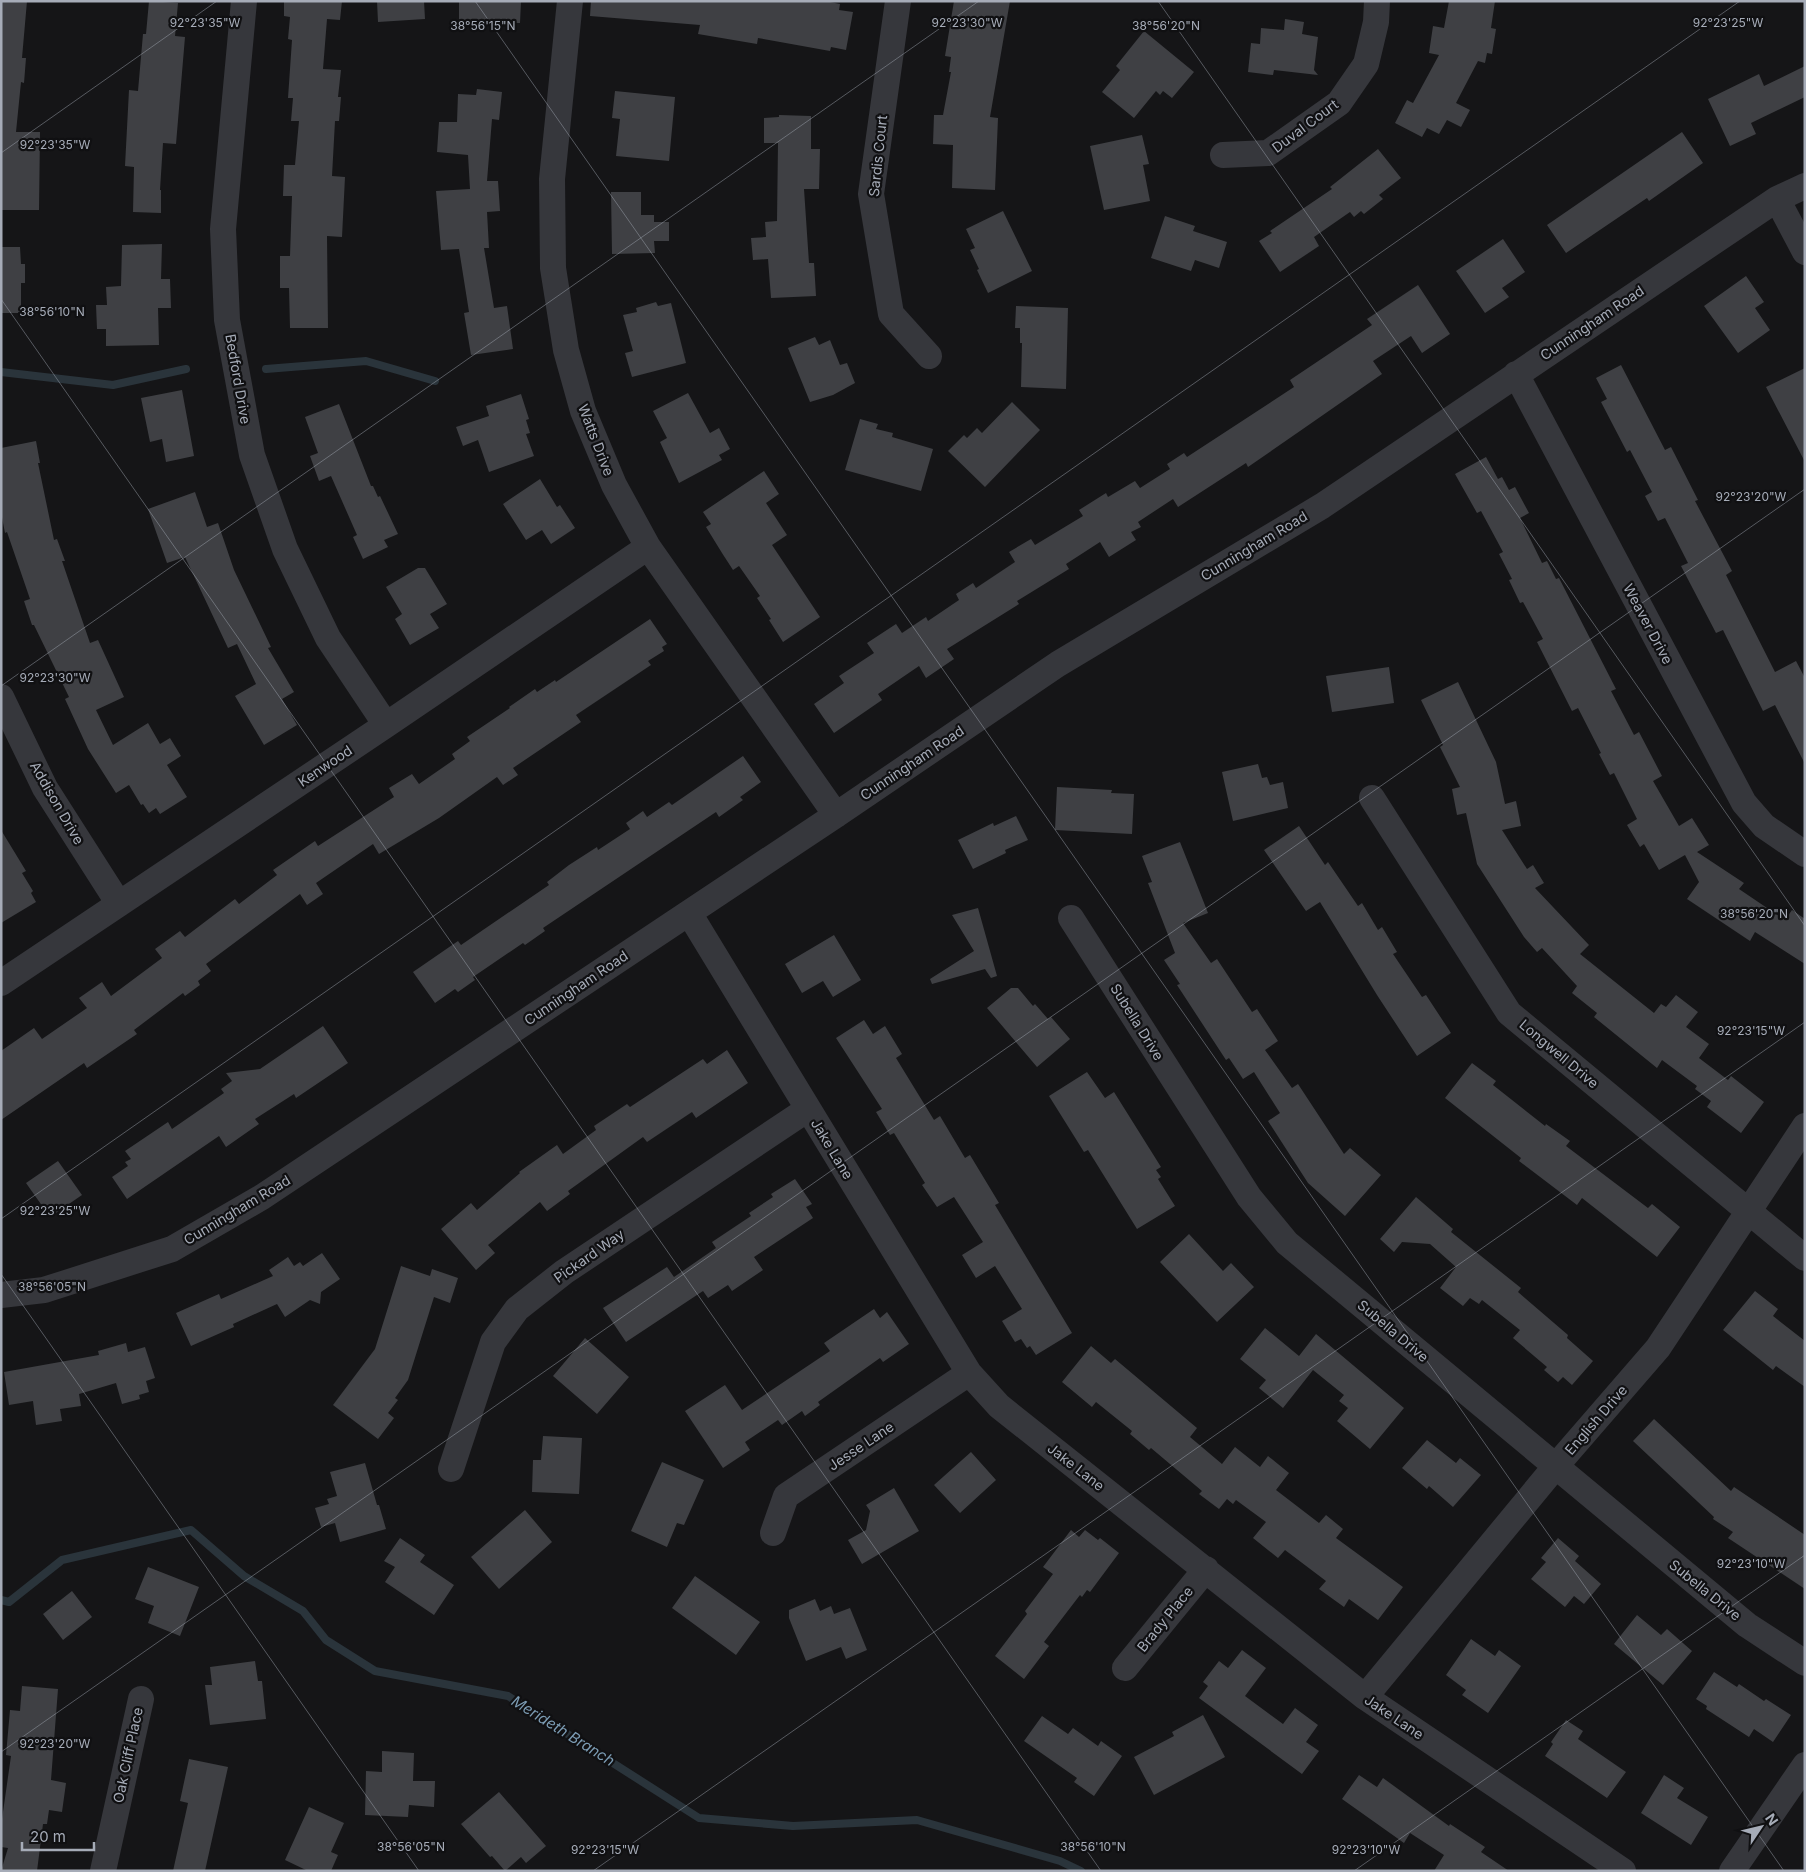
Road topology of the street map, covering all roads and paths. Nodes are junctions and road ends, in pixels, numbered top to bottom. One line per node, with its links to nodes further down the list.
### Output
1 (244, 1): 13 (street, Bedford Drive)
2 (570, 1): 11 (street, Watts Drive)
3 (898, 1): 9 (street, Sardis Court)
4 (1377, 1): 5 (street, Duval Court)
5 (1223, 155)
6 (1805, 186): 7 (street, Cunningham Road)
7 (1777, 199): 8 (street); 10 (street, Cunningham Road)
8 (1805, 252)
9 (929, 356)
10 (1516, 374): 15 (street, Cunningham Road); 16 (street, Weaver Drive)
11 (648, 547): 13 (street, Kenwood); 15 (street, Watts Drive)
12 (1, 697): 17 (street, Addison Drive)
13 (386, 725): 17 (street, Kenwood)
14 (1372, 798): 23 (street, Longwell Drive)
15 (836, 815): 18 (street, Cunningham Road)
16 (1805, 854)
17 (119, 904): 20 (street, Kenwood)
18 (690, 913): 21 (street, Jake Lane); 25 (street, Cunningham Road)
19 (1071, 918): 27 (street, Subella Drive)
20 (1, 983)
21 (808, 1108): 26 (street, Jake Lane); 28 (street, Pickard Way)
22 (1805, 1126): 23 (street, English Drive)
23 (1749, 1212): 24 (street, Longwell Drive); 27 (street, English Drive)
24 (1805, 1258)
25 (1, 1295)
26 (969, 1373): 29 (street, Jesse Lane); 30 (street, Jake Lane)
27 (1555, 1467): 31 (street, Subella Drive); 33 (street, English Drive)
28 (451, 1469)
29 (773, 1533)
30 (1206, 1569): 32 (street, Brady Place); 33 (street, Jake Lane)
31 (1805, 1663)
32 (1125, 1668)
33 (1365, 1697): 37 (street, Jake Lane)
34 (141, 1699): 36 (street, Oak Cliff Place)
35 (1805, 1765): 38 (street)
36 (103, 1871)
37 (1623, 1871)
38 (1732, 1871)

